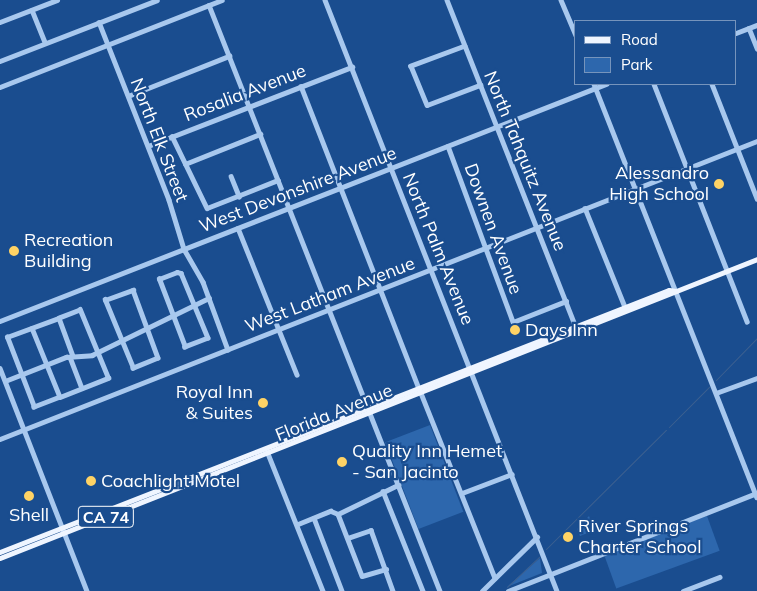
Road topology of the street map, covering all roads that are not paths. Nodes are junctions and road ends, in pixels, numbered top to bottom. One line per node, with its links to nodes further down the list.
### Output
1 (57, 0): 8 (street)
2 (157, 0): 10 (street)
3 (222, 0): 7 (street)
4 (325, 0): 21 (street, North Palm Avenue)
5 (447, 0): 17 (street, North Tahquitz Avenue)
6 (562, 0): 13 (street)
7 (209, 5): 16 (street); 19 (street)
8 (32, 10): 9 (street); 15 (street)
9 (0, 22)
10 (100, 22): 15 (street); 16 (street, North Elk Street)
11 (757, 25): 12 (street)
12 (749, 28): 14 (street); 18 (street)
13 (574, 31)
14 (737, 33)
15 (45, 43): 20 (street)
16 (109, 45): 27 (street); 28 (street, North Elk Street)
17 (465, 46): 22 (street, North Tahquitz Avenue); 22 (street)
18 (757, 48)
19 (230, 56): 28 (street); 29 (street)
20 (0, 61)
21 (352, 67): 25 (street, Rosalia Avenue); 38 (street, North Palm Avenue)
22 (480, 85): 30 (street, North Tahquitz Avenue)
23 (654, 85): 39 (street)
24 (712, 85): 36 (street)
25 (301, 86): 29 (street, Rosalia Avenue); 42 (street)
26 (595, 86): 30 (street, West Devonshire Avenue); 43 (street)
27 (0, 87)
28 (128, 96): 34 (street, North Elk Street)
29 (249, 106): 31 (street); 32 (street, Rosalia Avenue)
30 (497, 127): 35 (street, West Devonshire Avenue); 49 (street, North Tahquitz Avenue)
31 (258, 135): 37 (street); 41 (street)
32 (172, 136): 34 (street, Rosalia Avenue); 37 (street)
33 (757, 141): 36 (street, West Latham Avenue)
34 (148, 146): 50 (street, North Elk Street)
35 (448, 146): 38 (street, West Devonshire Avenue); 51 (street, Downen Avenue)
36 (738, 149): 39 (street, West Latham Avenue); 45 (street)
37 (185, 164): 44 (street)
38 (391, 168): 42 (street, West Devonshire Avenue); 53 (street, North Palm Avenue)
39 (687, 168): 43 (street, West Latham Avenue); 54 (street)
40 (231, 176): 44 (street)
41 (278, 180): 44 (street); 46 (street)
42 (342, 187): 46 (street, West Devonshire Avenue); 55 (street)
43 (636, 188): 47 (street, West Latham Avenue); 56 (street)
44 (239, 196)
45 (757, 198)
46 (289, 208): 48 (street, West Devonshire Avenue); 61 (street)
47 (585, 208): 49 (street, West Latham Avenue); 60 (street)
48 (238, 228): 50 (street, West Devonshire Avenue); 70 (street)
49 (537, 228): 51 (street, West Latham Avenue); 58 (street, North Tahquitz Avenue)
50 (184, 249): 57 (street, North Elk Street); 64 (street, West Devonshire Avenue)
51 (484, 250): 53 (street, West Latham Avenue); 58 (street, Downen Avenue)
52 (757, 259): 54 (main road, Florida Avenue / CA 74)
53 (432, 271): 55 (street, West Latham Avenue); 78 (street, North Palm Avenue)
54 (727, 271): 56 (main road, Florida Avenue / CA 74); 65 (street)
55 (382, 290): 61 (street, West Latham Avenue); 84 (street)
56 (676, 291): 60 (main road, Florida Avenue); 66 (main road, Florida Avenue / CA 74); 85 (street)
57 (209, 298): 59 (street); 73 (street, North Elk Street)
58 (566, 301): 67 (street, North Tahquitz Avenue)
59 (195, 304): 62 (street); 62 (street); 62 (street)
60 (625, 307): 66 (main road); 67 (main road, Florida Avenue)
61 (330, 310): 70 (street, West Latham Avenue); 87 (street)
62 (172, 315): 69 (street)
63 (58, 318): 68 (street); 74 (street); 75 (street)
64 (0, 321)
65 (747, 321)
66 (601, 323): 71 (main road, Florida Avenue / CA 74)
67 (575, 326): 71 (street, North Tahquitz Avenue); 78 (main road, Florida Avenue)
68 (32, 328): 76 (street); 79 (street)
69 (147, 328): 72 (street); 72 (street); 72 (street)
70 (278, 330): 73 (street, West Latham Avenue); 80 (street)
71 (578, 332): 78 (main road, Florida Avenue / CA 74)
72 (121, 339): 74 (street)
73 (228, 350): 88 (street, West Latham Avenue)
74 (97, 352): 75 (street); 83 (street)
75 (72, 357): 76 (street); 83 (street)
76 (46, 365): 79 (street); 86 (street)
77 (0, 368): 82 (street)
78 (472, 370): 84 (main road, Florida Avenue / CA 74); 93 (street, North Palm Avenue)
79 (21, 375): 82 (street); 86 (street)
80 (297, 375)
81 (757, 378): 85 (street)
82 (5, 381): 88 (street)
83 (82, 388): 86 (street)
84 (420, 390): 87 (main road, Florida Avenue / CA 74); 96 (street)
85 (716, 394): 97 (street)
86 (60, 397)
87 (369, 410): 90 (main road, Florida Avenue); 91 (main road, Florida Avenue / CA 74); 94 (street)
88 (24, 430): 89 (street, West Latham Avenue); 102 (street)
89 (0, 439)
90 (266, 448): 91 (street); 92 (main road, Florida Avenue)
91 (268, 454): 98 (main road, Florida Avenue / CA 74); 101 (street)
92 (198, 474): 98 (main road); 102 (main road, Florida Avenue)
93 (512, 474): 96 (street); 103 (street, North Palm Avenue)
94 (396, 486): 95 (street); 116 (street)
95 (383, 491): 99 (street); 115 (street)
96 (462, 493): 110 (street)
97 (756, 495): 108 (street)
98 (147, 501): 102 (main road, Florida Avenue / CA 74)
99 (338, 514): 100 (street); 104 (street)
100 (314, 518): 101 (street); 113 (street)
101 (298, 524): 112 (street)
102 (64, 530): 105 (main road, Florida Avenue); 106 (main road, Florida Avenue / CA 74); 111 (street)
103 (536, 537): 108 (street, North Palm Avenue); 110 (street)
104 (348, 538): 107 (street); 107 (street)
105 (0, 552)
106 (0, 558)
107 (386, 568): 114 (street)
108 (551, 574): 118 (street); 119 (street, North Palm Avenue)
109 (719, 577): 120 (street)
110 (495, 578): 117 (street)
111 (87, 591)
112 (324, 591)
113 (342, 591)
114 (393, 591)
115 (423, 591)
116 (440, 591)
117 (482, 591)
118 (508, 591)
119 (557, 591)
120 (683, 591)

